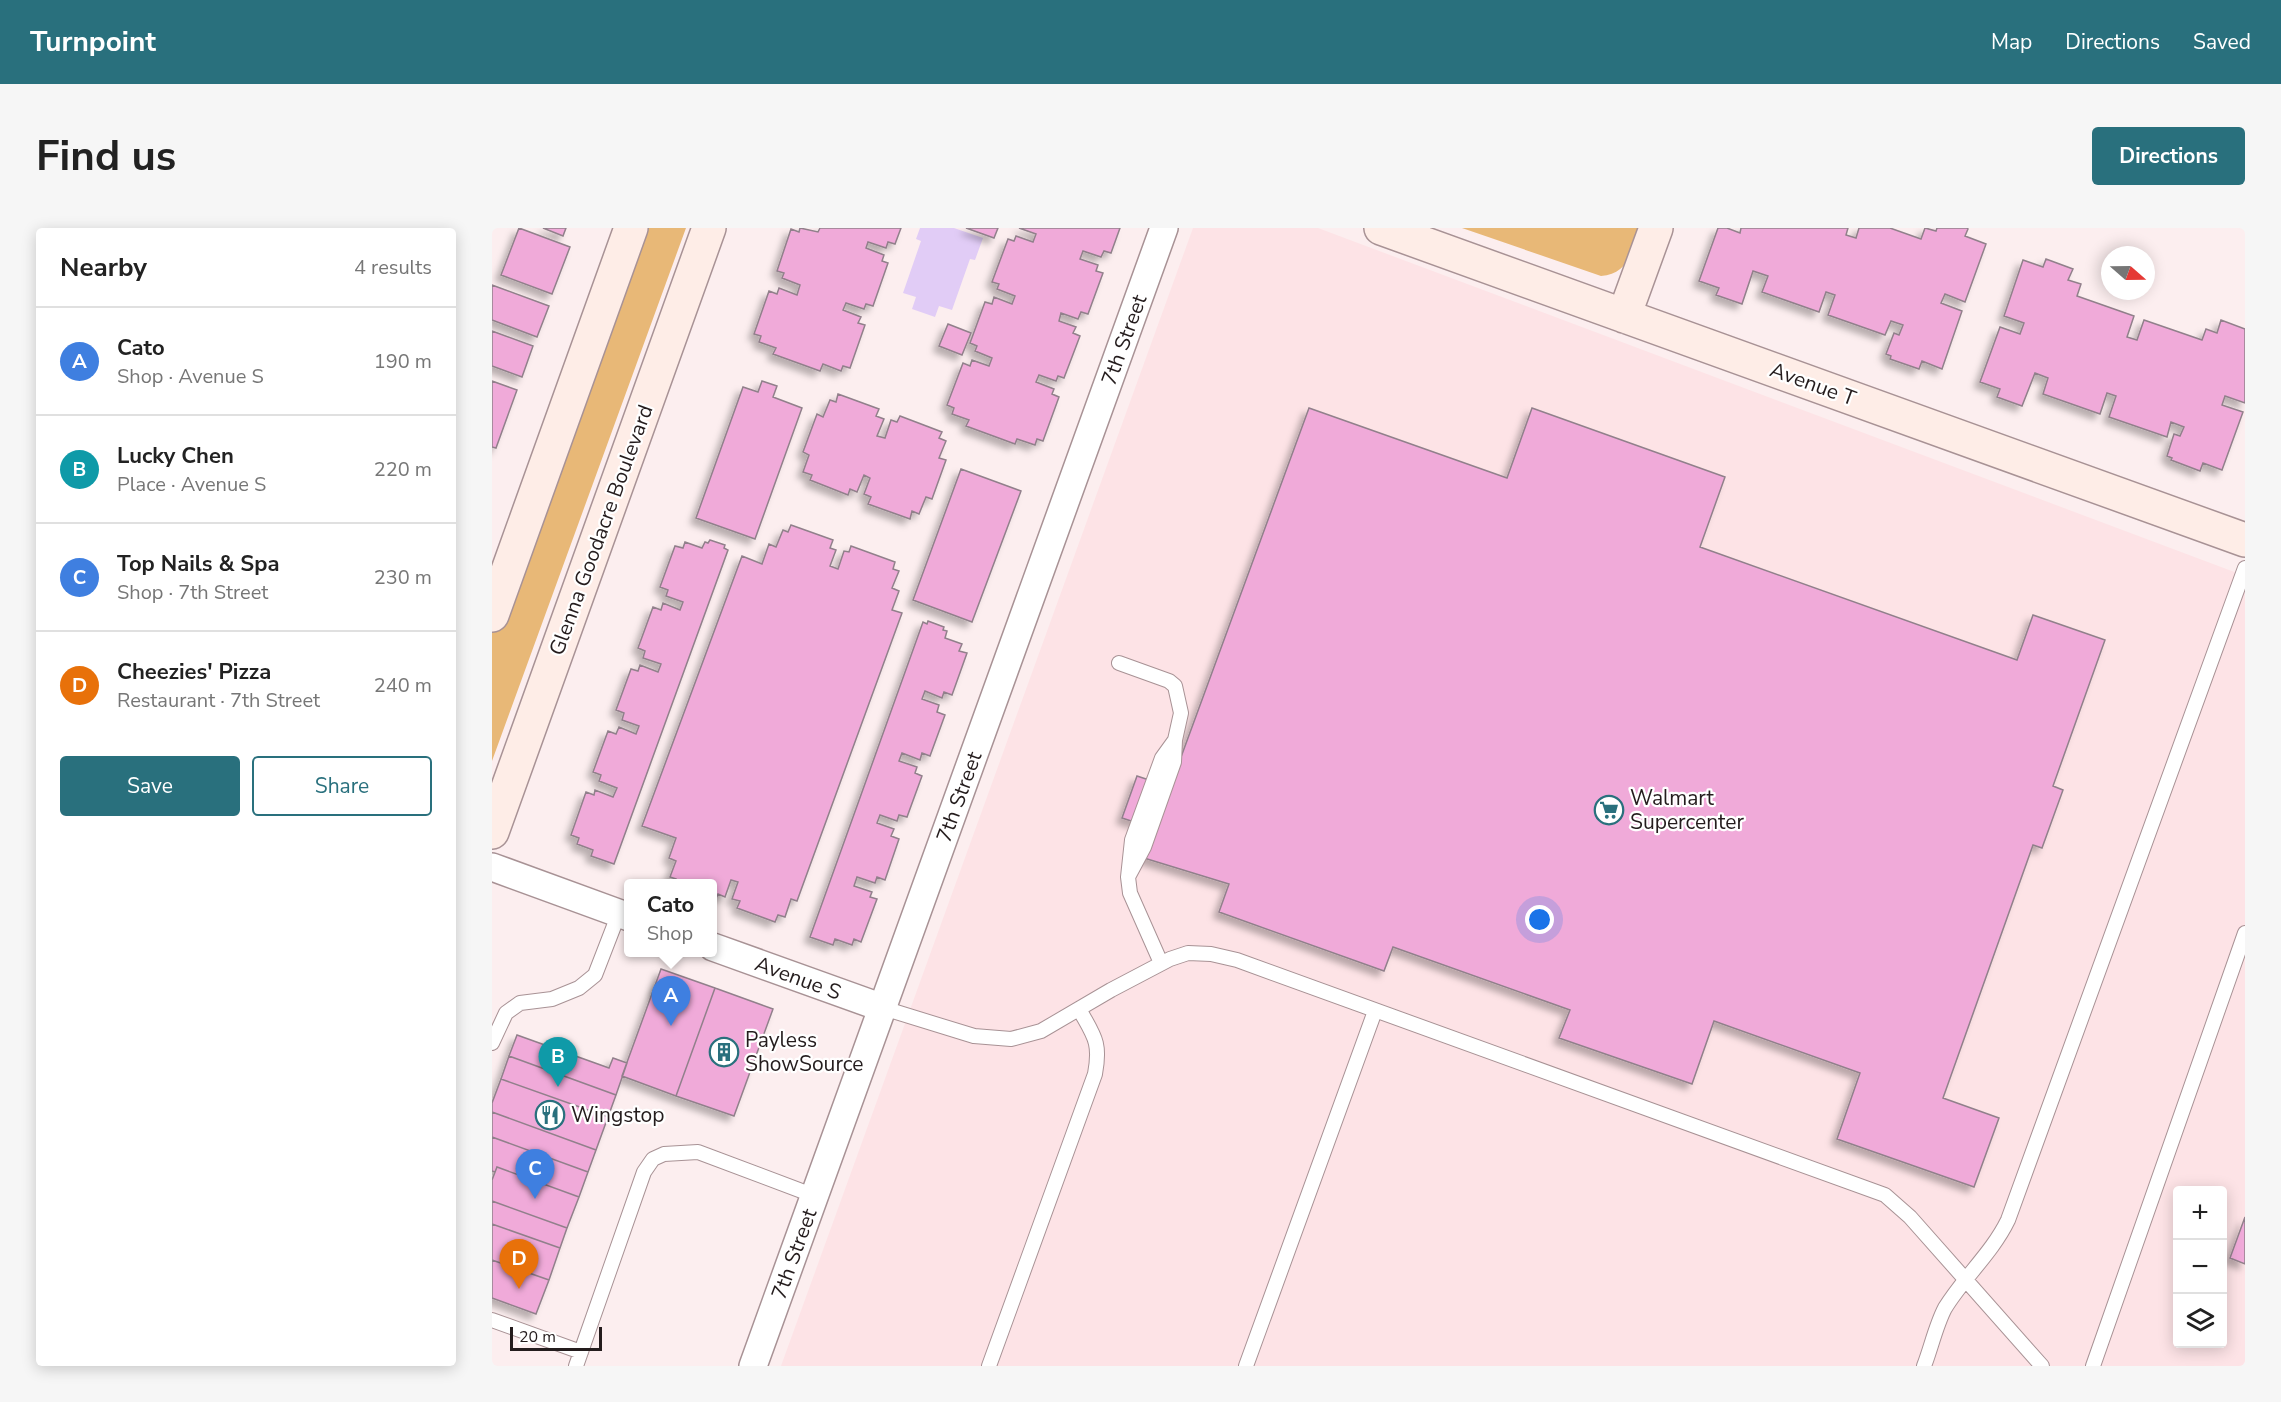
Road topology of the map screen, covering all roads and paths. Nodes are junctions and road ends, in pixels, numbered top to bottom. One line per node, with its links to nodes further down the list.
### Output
1 (631, 228): 9 (street)
2 (709, 228): 11 (street, Glenna Goodacre Boulevard)
3 (1164, 228): 17 (street, 7th Street)
4 (1381, 228): 6 (street, Avenue T)
5 (1656, 228): 6 (street)
6 (1624, 316): 7 (street, Avenue T)
7 (2245, 540)
8 (2245, 568): 22 (lane)
9 (492, 615)
10 (1119, 663): 16 (lane)
11 (492, 832)
12 (492, 867): 13 (street)
13 (624, 915): 20 (lane)
14 (2245, 933): 32 (lane)
15 (717, 948): 17 (street, Avenue S)
16 (1161, 963): 18 (lane); 19 (lane)
17 (883, 1008): 18 (lane); 21 (street, 7th Street)
18 (1079, 1009): 28 (lane)
19 (1375, 1011): 22 (lane); 29 (lane)
20 (492, 1043)
21 (815, 1196): 24 (lane); 27 (street, 7th Street)
22 (1966, 1279): 25 (lane); 30 (lane)
23 (492, 1320): 24 (lane)
24 (580, 1352): 26 (lane)
25 (2027, 1360): 31 (lane)
26 (576, 1366)
27 (753, 1366)
28 (989, 1366)
29 (1246, 1366)
30 (1924, 1366)
31 (2042, 1366)
32 (2093, 1366)

